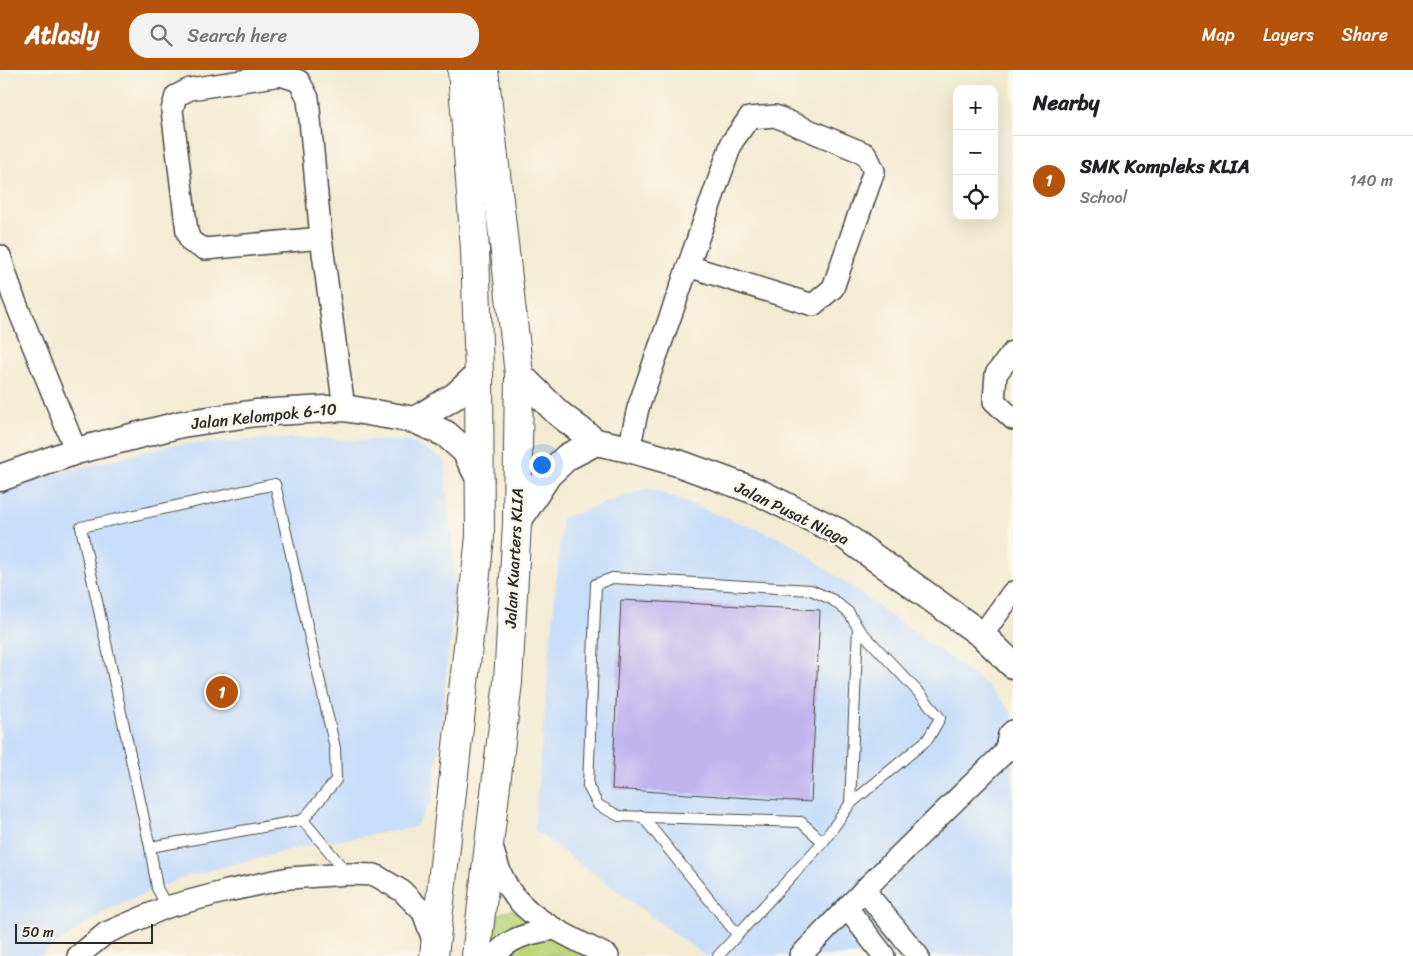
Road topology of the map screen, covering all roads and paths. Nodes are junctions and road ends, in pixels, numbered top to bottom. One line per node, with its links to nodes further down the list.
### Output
1 (462, 70): 8 (main road)
2 (484, 70): 9 (main road, Jalan Kuarters KLIA)
3 (321, 238): 3 (street); 10 (street)
4 (0, 256): 6 (street)
5 (688, 266): 5 (street); 14 (street)
6 (7, 298): 15 (street)
7 (1013, 352): 11 (street)
8 (480, 374): 12 (street); 17 (main road)
9 (519, 374): 13 (street); 18 (main road, Jalan Kuarters KLIA)
10 (344, 408): 12 (street, Jalan Kelompok 6-10); 15 (street, Jalan Kelompok 6-10)
11 (1013, 419)
12 (415, 420): 17 (street, Jalan Kelompok 6-10)
13 (596, 442): 14 (street, Jalan Pusat Niaga); 18 (street)
14 (628, 449): 21 (street, Jalan Pusat Niaga)
15 (76, 451): 16 (street, Jalan Kelompok 6-10)
16 (0, 478)
17 (480, 480): 37 (main road)
18 (517, 523): 29 (main road, Jalan Kuarters KLIA)
19 (1013, 592): 21 (street)
20 (858, 628): 25 (lane); 25 (lane); 26 (lane)
21 (982, 635): 22 (street, Jalan Pusat Niaga)
22 (1013, 665)
23 (1013, 731): 24 (street)
24 (1010, 755): 32 (street)
25 (850, 804): 28 (lane)
26 (642, 816): 28 (lane); 36 (lane)
27 (304, 820): 30 (lane); 30 (lane); 31 (lane)
28 (823, 842): 36 (lane)
29 (490, 843): 35 (street); 39 (main road, Jalan Kuarters KLIA)
30 (150, 847): 33 (lane)
31 (348, 874): 33 (street); 37 (street)
32 (864, 890): 34 (street); 45 (street)
33 (167, 907): 38 (street)
34 (846, 908): 43 (street); 44 (street)
35 (555, 929): 40 (street); 41 (street)
36 (737, 934): 42 (lane)
37 (434, 951)
38 (78, 956)
39 (476, 956)
40 (495, 956)
41 (608, 956)
42 (718, 956)
43 (800, 956)
44 (884, 956)
45 (918, 956)

